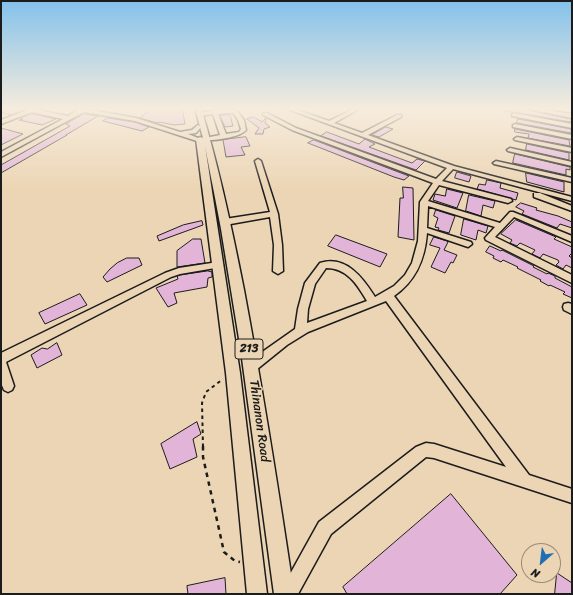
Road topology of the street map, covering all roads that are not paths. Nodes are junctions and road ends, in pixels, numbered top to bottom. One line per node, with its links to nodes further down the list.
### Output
1 (35, 136): 11 (street)
2 (202, 136): 29 (main road, Thinanon Road / 213)
3 (203, 136): 24 (main road, Thinanon Road / 213)
4 (229, 136): 7 (street)
5 (312, 136): 17 (street)
6 (365, 136): 15 (street)
7 (224, 137)
8 (517, 139): 10 (street)
9 (510, 150): 14 (street)
10 (572, 150)
11 (1, 154)
12 (258, 161): 23 (street)
13 (496, 163): 16 (street)
14 (572, 164)
15 (452, 167): 17 (street); 18 (street)
16 (572, 180)
17 (437, 182): 20 (street); 21 (street)
18 (532, 188): 19 (street); 22 (street)
19 (572, 199)
20 (508, 201)
21 (424, 202): 25 (street); 26 (street)
22 (572, 209)
23 (274, 214): 24 (street); 30 (street)
24 (225, 222): 37 (main road, Thinanon Road / 213)
25 (502, 226): 27 (street); 31 (street)
26 (422, 229): 28 (street); 32 (street)
27 (572, 239)
28 (468, 244)
29 (218, 265): 35 (street); 41 (main road, Thinanon Road / 213)
30 (278, 271)
31 (572, 279)
32 (388, 296): 33 (street); 39 (street)
33 (373, 302): 34 (street); 34 (street)
34 (300, 332): 37 (street)
35 (1, 359)
36 (1, 364): 38 (street)
37 (252, 366): 42 (main road, Thinanon Road / 213)
38 (8, 386)
39 (525, 481): 40 (street); 43 (street)
40 (572, 496)
41 (257, 594)
42 (284, 594)
43 (288, 594)

